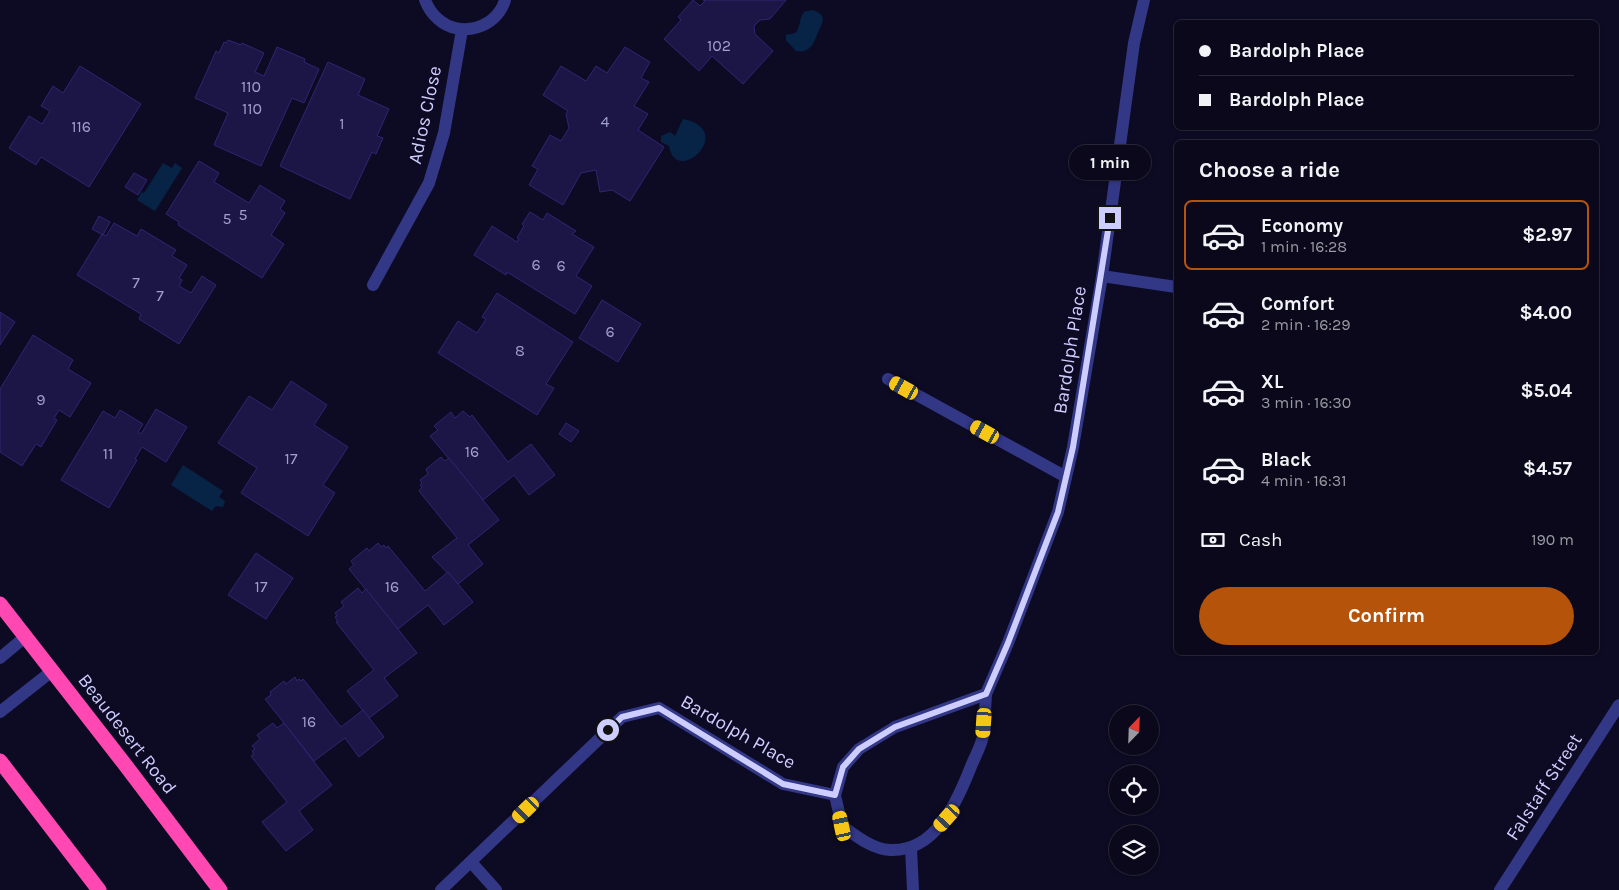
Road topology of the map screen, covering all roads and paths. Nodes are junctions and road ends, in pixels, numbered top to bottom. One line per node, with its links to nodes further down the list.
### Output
1 (425, 0): 4 (street)
2 (505, 0): 4 (street)
3 (1144, 0): 5 (street, Bardolph Place)
4 (462, 30): 6 (street, Adios Close)
5 (1102, 276): 7 (street); 9 (street, Bardolph Place)
6 (373, 285)
7 (1174, 287)
8 (888, 379): 9 (street)
9 (1066, 477): 14 (street, Bardolph Place)
10 (0, 604): 11 (highway, Beaudesert Road)
11 (25, 637): 12 (street); 13 (highway, Beaudesert Road)
12 (0, 658)
13 (52, 671): 16 (street); 22 (highway, Beaudesert Road)
14 (986, 694): 18 (street, Bardolph Place); 19 (street, Bardolph Place)
15 (1619, 705): 26 (street, Falstaff Street)
16 (0, 712)
17 (0, 761): 21 (highway)
18 (835, 795): 19 (street, Bardolph Place); 20 (street, Bardolph Place)
19 (911, 848): 25 (street)
20 (471, 862): 23 (street, Bardolph Place); 24 (street)
21 (99, 890)
22 (220, 890)
23 (441, 890)
24 (496, 890)
25 (913, 890)
26 (1500, 890)

